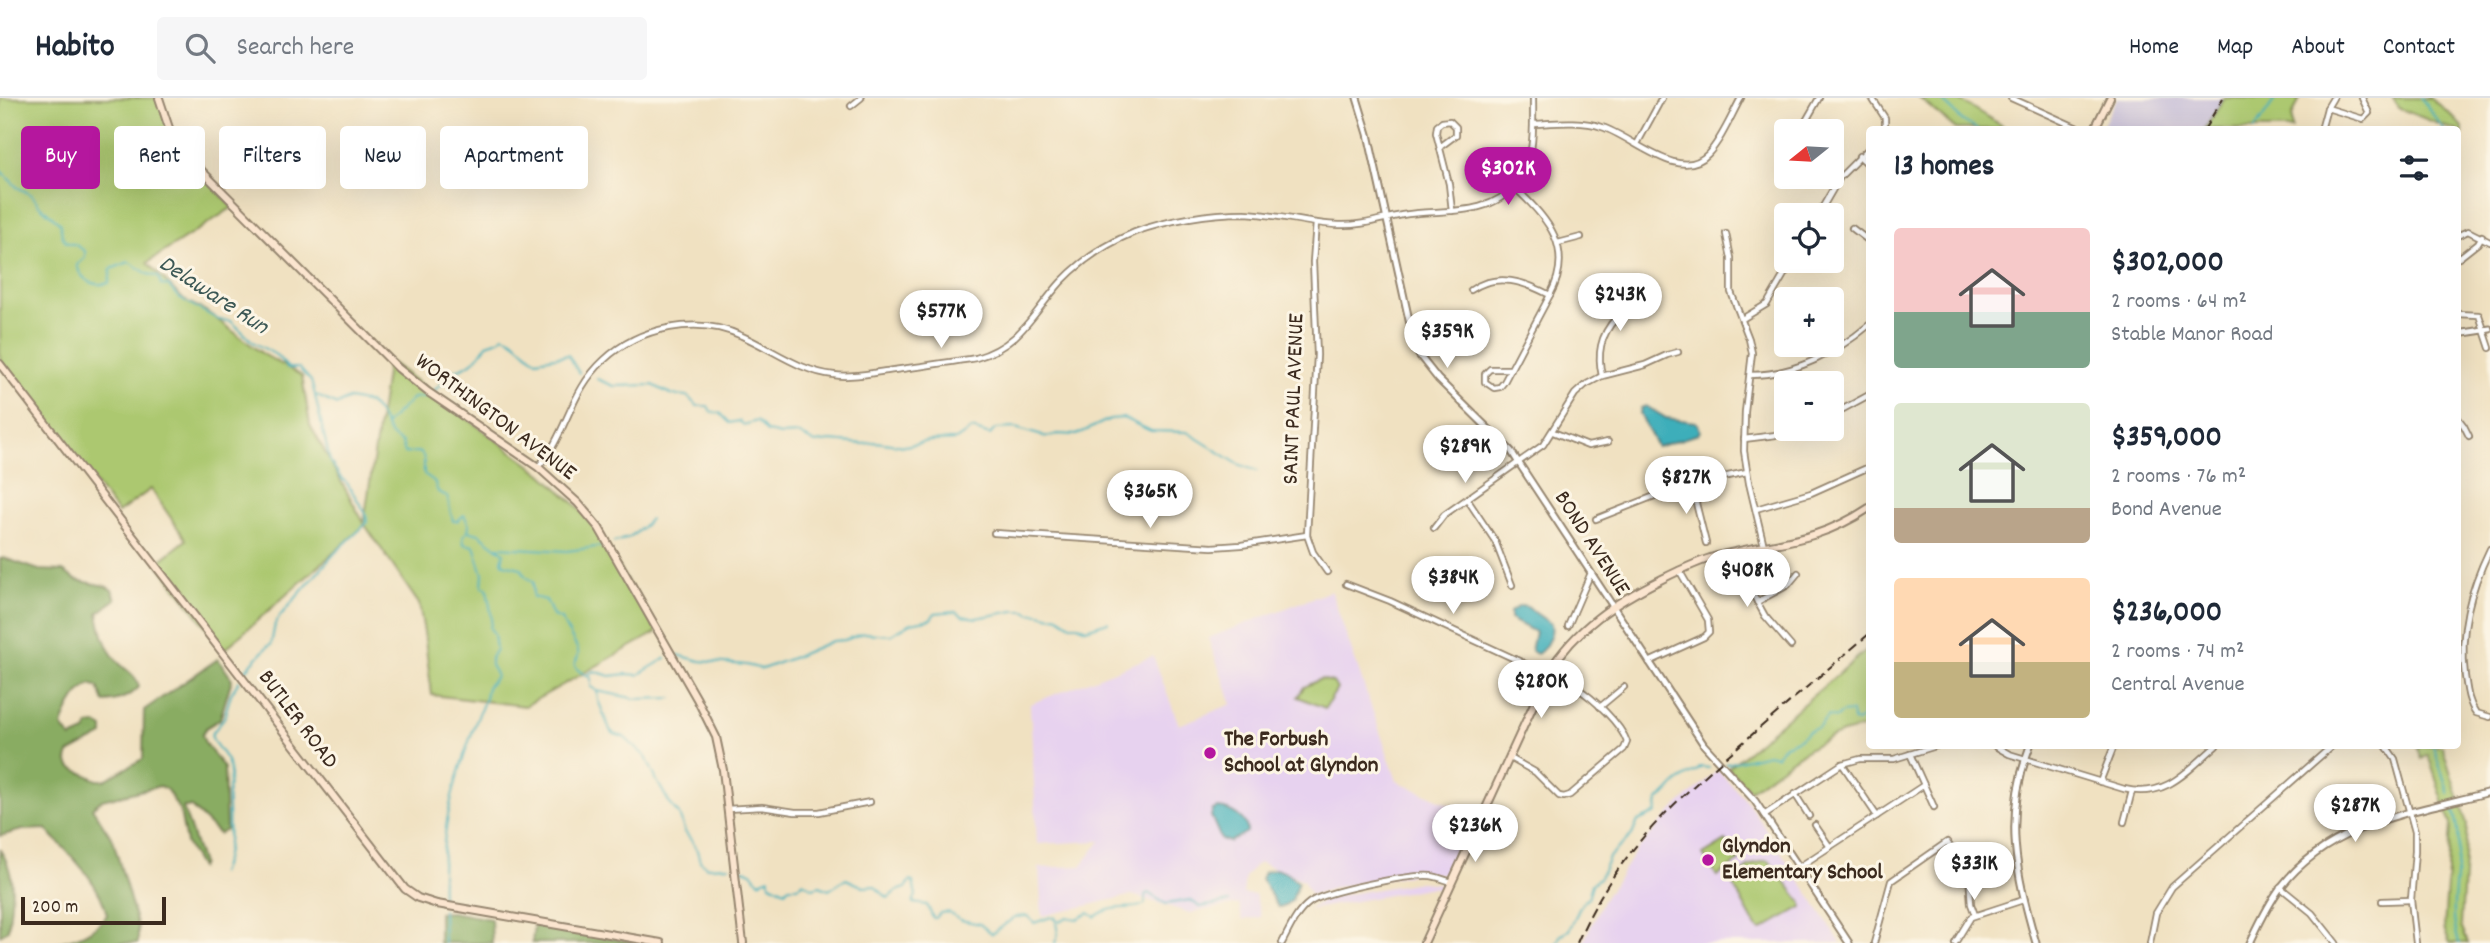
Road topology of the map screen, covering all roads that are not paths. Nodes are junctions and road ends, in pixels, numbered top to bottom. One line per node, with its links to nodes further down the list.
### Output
1 (159, 98): 65 (main road, WORTHINGTON AVENUE)
2 (861, 98): 13 (street)
3 (1357, 98): 29 (street, BOND AVENUE)
4 (1532, 98): 16 (street)
5 (1662, 98): 21 (street)
6 (1741, 98): 21 (street)
7 (1819, 98): 15 (street)
8 (1872, 98): 17 (street)
9 (2011, 98): 18 (street)
10 (2110, 98): 19 (main road)
11 (2333, 98): 14 (street)
12 (2362, 98): 14 (street)
13 (851, 106)
14 (2327, 108): 20 (street)
15 (1807, 119)
16 (1533, 124): 21 (street); 26 (street)
17 (1885, 126)
18 (2073, 126)
19 (2096, 126)
20 (2322, 126)
21 (1637, 144)
22 (1440, 147): 22 (street); 28 (street)
23 (1866, 150): 24 (street)
24 (1859, 156): 25 (street); 27 (street)
25 (1866, 162)
26 (1514, 187): 28 (street); 38 (street)
27 (1825, 203)
28 (1452, 211): 29 (street)
29 (1387, 219): 30 (street); 64 (street, BOND AVENUE)
30 (1316, 223): 65 (street); 75 (street, SAINT PAUL AVENUE)
31 (1853, 228): 36 (street)
32 (1726, 234): 45 (street)
33 (2461, 234): 34 (street)
34 (2482, 236): 37 (street); 39 (street)
35 (1581, 237): 38 (street)
36 (1866, 239)
37 (2490, 242)
38 (1558, 243): 42 (street)
39 (2461, 256)
40 (1785, 273): 45 (street)
41 (1471, 290): 42 (street)
42 (1550, 295): 53 (street)
43 (1632, 295): 55 (street)
44 (2461, 314): 48 (street)
45 (1742, 319): 54 (street)
46 (2490, 323): 48 (street)
47 (1866, 327): 54 (street)
48 (2487, 329): 49 (street); 50 (street)
49 (2461, 333)
50 (2490, 348)
51 (1678, 352): 55 (street)
52 (0, 364): 128 (main road, BUTLER ROAD)
53 (1511, 369): 53 (street)
54 (1750, 375): 62 (street)
55 (1602, 376): 59 (street)
56 (1866, 397): 57 (street)
57 (1844, 409)
58 (2461, 422): 61 (street)
59 (1553, 432): 63 (street); 64 (street)
60 (1774, 435): 62 (street)
61 (2469, 436)
62 (1744, 439): 67 (street)
63 (1608, 442)
64 (1518, 462): 69 (street); 83 (street, BOND AVENUE)
65 (538, 467): 113 (main road, WORTHINGTON AVENUE)
66 (1866, 468): 70 (street)
67 (1747, 472): 68 (street); 70 (street)
68 (1691, 483): 72 (street); 76 (street)
69 (1467, 499): 73 (street); 85 (street)
70 (1756, 509): 77 (street)
71 (1866, 510): 77 (main road)
72 (1596, 519)
73 (1434, 528)
74 (994, 533): 75 (street)
75 (1307, 535): 81 (street, SAINT PAUL AVENUE)
76 (1706, 543)
77 (1764, 547): 79 (main road)
78 (2490, 549): 94 (street)
79 (1730, 553): 80 (main road); 86 (street)
80 (1679, 570): 87 (main road); 90 (street)
81 (1326, 572)
82 (1798, 573): 86 (street)
83 (1590, 575): 87 (street, BOND AVENUE); 88 (street)
84 (1346, 583): 91 (street)
85 (1512, 585)
86 (1758, 602): 89 (street)
87 (1611, 606): 90 (street, BOND AVENUE); 91 (main road)
88 (1568, 625)
89 (1791, 646)
90 (1649, 663): 115 (street, BOND AVENUE)
91 (1548, 673): 93 (street); 103 (main road)
92 (1624, 687): 93 (street)
93 (1600, 707): 103 (street)
94 (2490, 717)
95 (1926, 749): 102 (street)
96 (2000, 749): 104 (street)
97 (2029, 749): 104 (street)
98 (2114, 749): 106 (street)
99 (2212, 749): 108 (street)
100 (2329, 749): 136 (street)
101 (2388, 749): 114 (street)
102 (1910, 754): 105 (street); 107 (street)
103 (1510, 758): 122 (main road)
104 (2025, 758): 106 (street); 124 (street)
105 (1842, 764): 110 (street); 117 (street)
106 (2100, 782): 108 (street)
107 (1924, 785): 112 (street); 117 (street)
108 (2132, 791): 118 (street)
109 (2490, 792): 114 (street)
110 (1795, 794): 115 (street); 116 (street)
111 (870, 802): 113 (street)
112 (1934, 807)
113 (727, 809): 129 (main road, WORTHINGTON AVENUE)
114 (2410, 813): 123 (street); 125 (street)
115 (1764, 815): 121 (street, BOND AVENUE)
116 (1809, 816)
117 (1877, 816): 120 (street)
118 (2124, 822)
119 (1815, 825): 120 (street)
120 (1829, 847): 121 (street)
121 (1799, 867): 132 (street, BOND AVENUE)
122 (1452, 882): 130 (street); 131 (main road)
123 (2280, 887): 137 (street); 138 (street)
124 (2023, 900): 127 (street); 135 (street)
125 (2411, 900): 126 (street); 139 (street)
126 (2382, 901)
127 (1975, 915): 133 (street); 134 (street)
128 (661, 943)
129 (743, 943)
130 (1282, 943)
131 (1424, 943)
132 (1849, 943)
133 (1874, 943)
134 (1955, 943)
135 (2036, 943)
136 (2150, 943)
137 (2250, 943)
138 (2336, 943)
139 (2416, 943)

